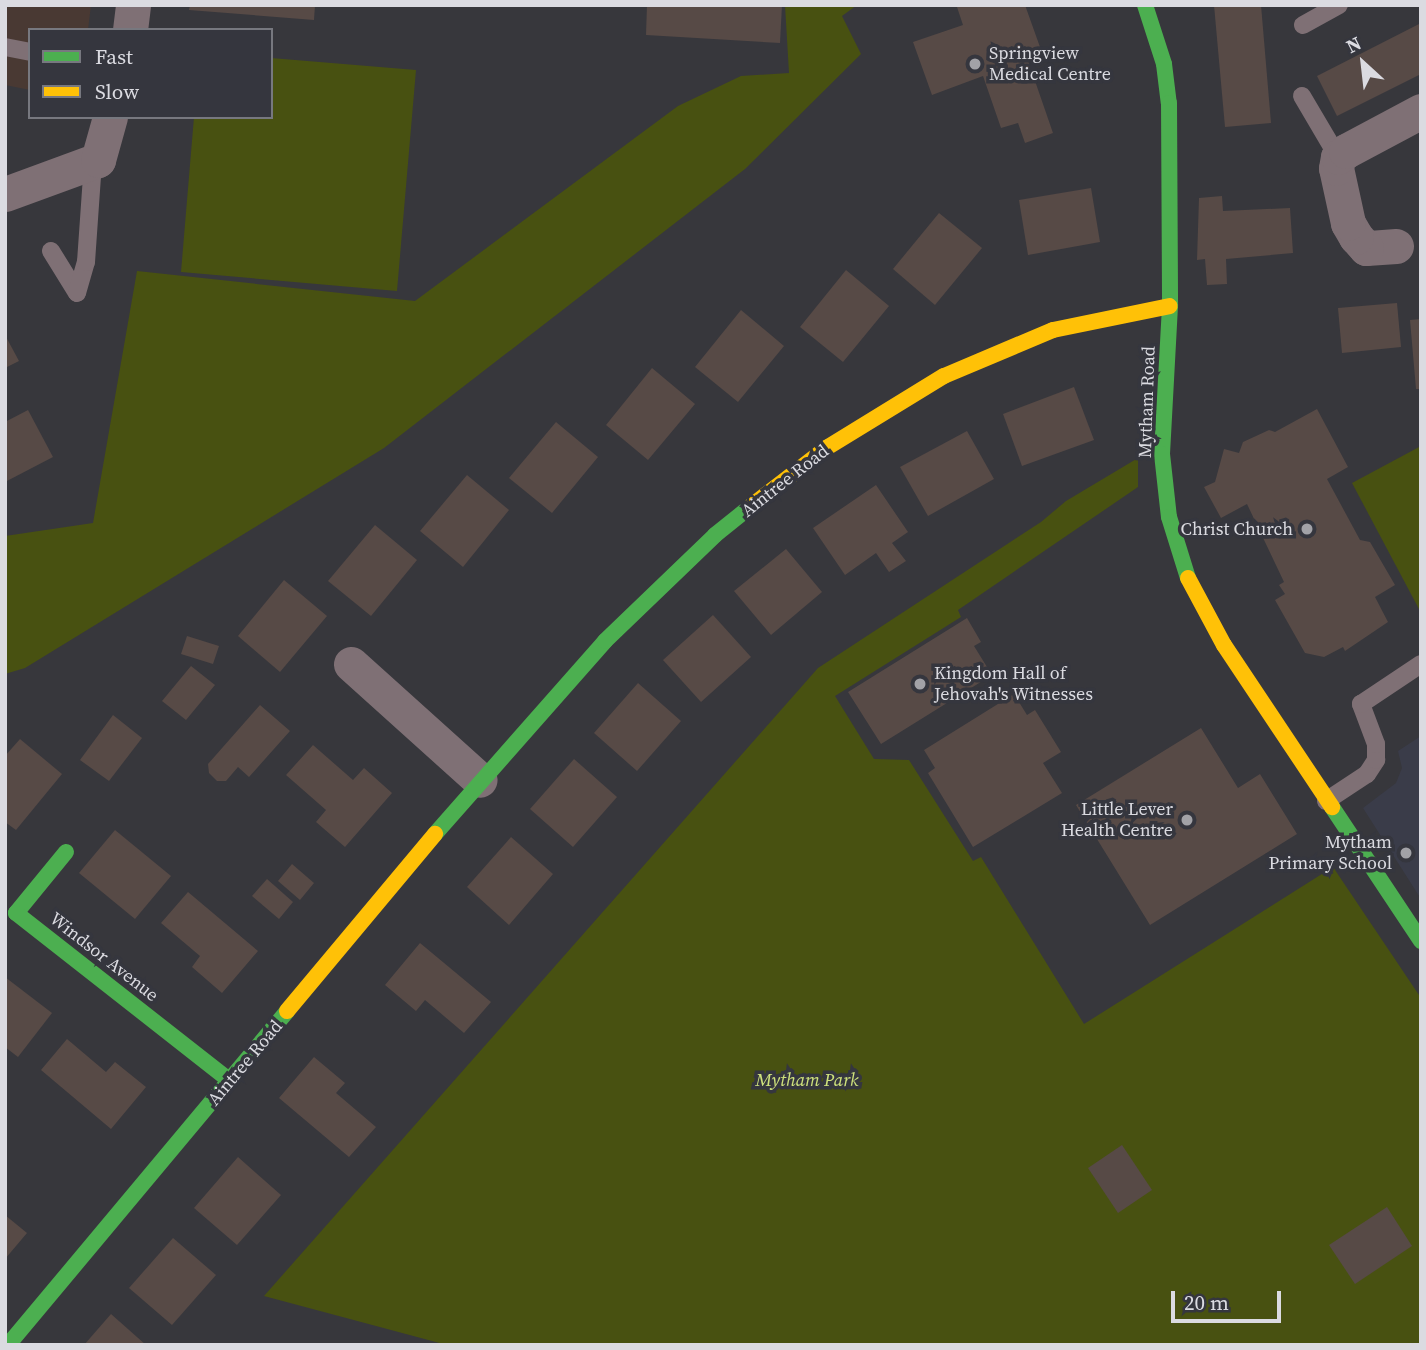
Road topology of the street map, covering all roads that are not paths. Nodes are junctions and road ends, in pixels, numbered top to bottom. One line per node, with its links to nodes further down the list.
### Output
1 (133, 5): 5 (street)
2 (1145, 5): 16 (street, Mytham Road)
3 (1339, 5): 4 (lane)
4 (1303, 25)
5 (130, 28)
6 (5, 47): 7 (lane)
7 (28, 52)
8 (1302, 96): 11 (lane)
9 (1421, 111): 11 (street)
10 (109, 119): 12 (street)
11 (1338, 157): 14 (street)
12 (93, 161): 13 (street); 15 (lane)
13 (5, 194)
14 (1396, 246)
15 (51, 251)
16 (1170, 306): 19 (street, Aintree Road); 20 (street, Mytham Road)
17 (351, 664): 19 (street)
18 (1421, 664): 20 (lane)
19 (480, 780): 23 (street, Aintree Road)
20 (1326, 801): 22 (street, Mytham Road)
21 (66, 852): 23 (street, Windsor Avenue)
22 (1421, 941)
23 (230, 1081): 24 (street, Aintree Road)
24 (9, 1345)

